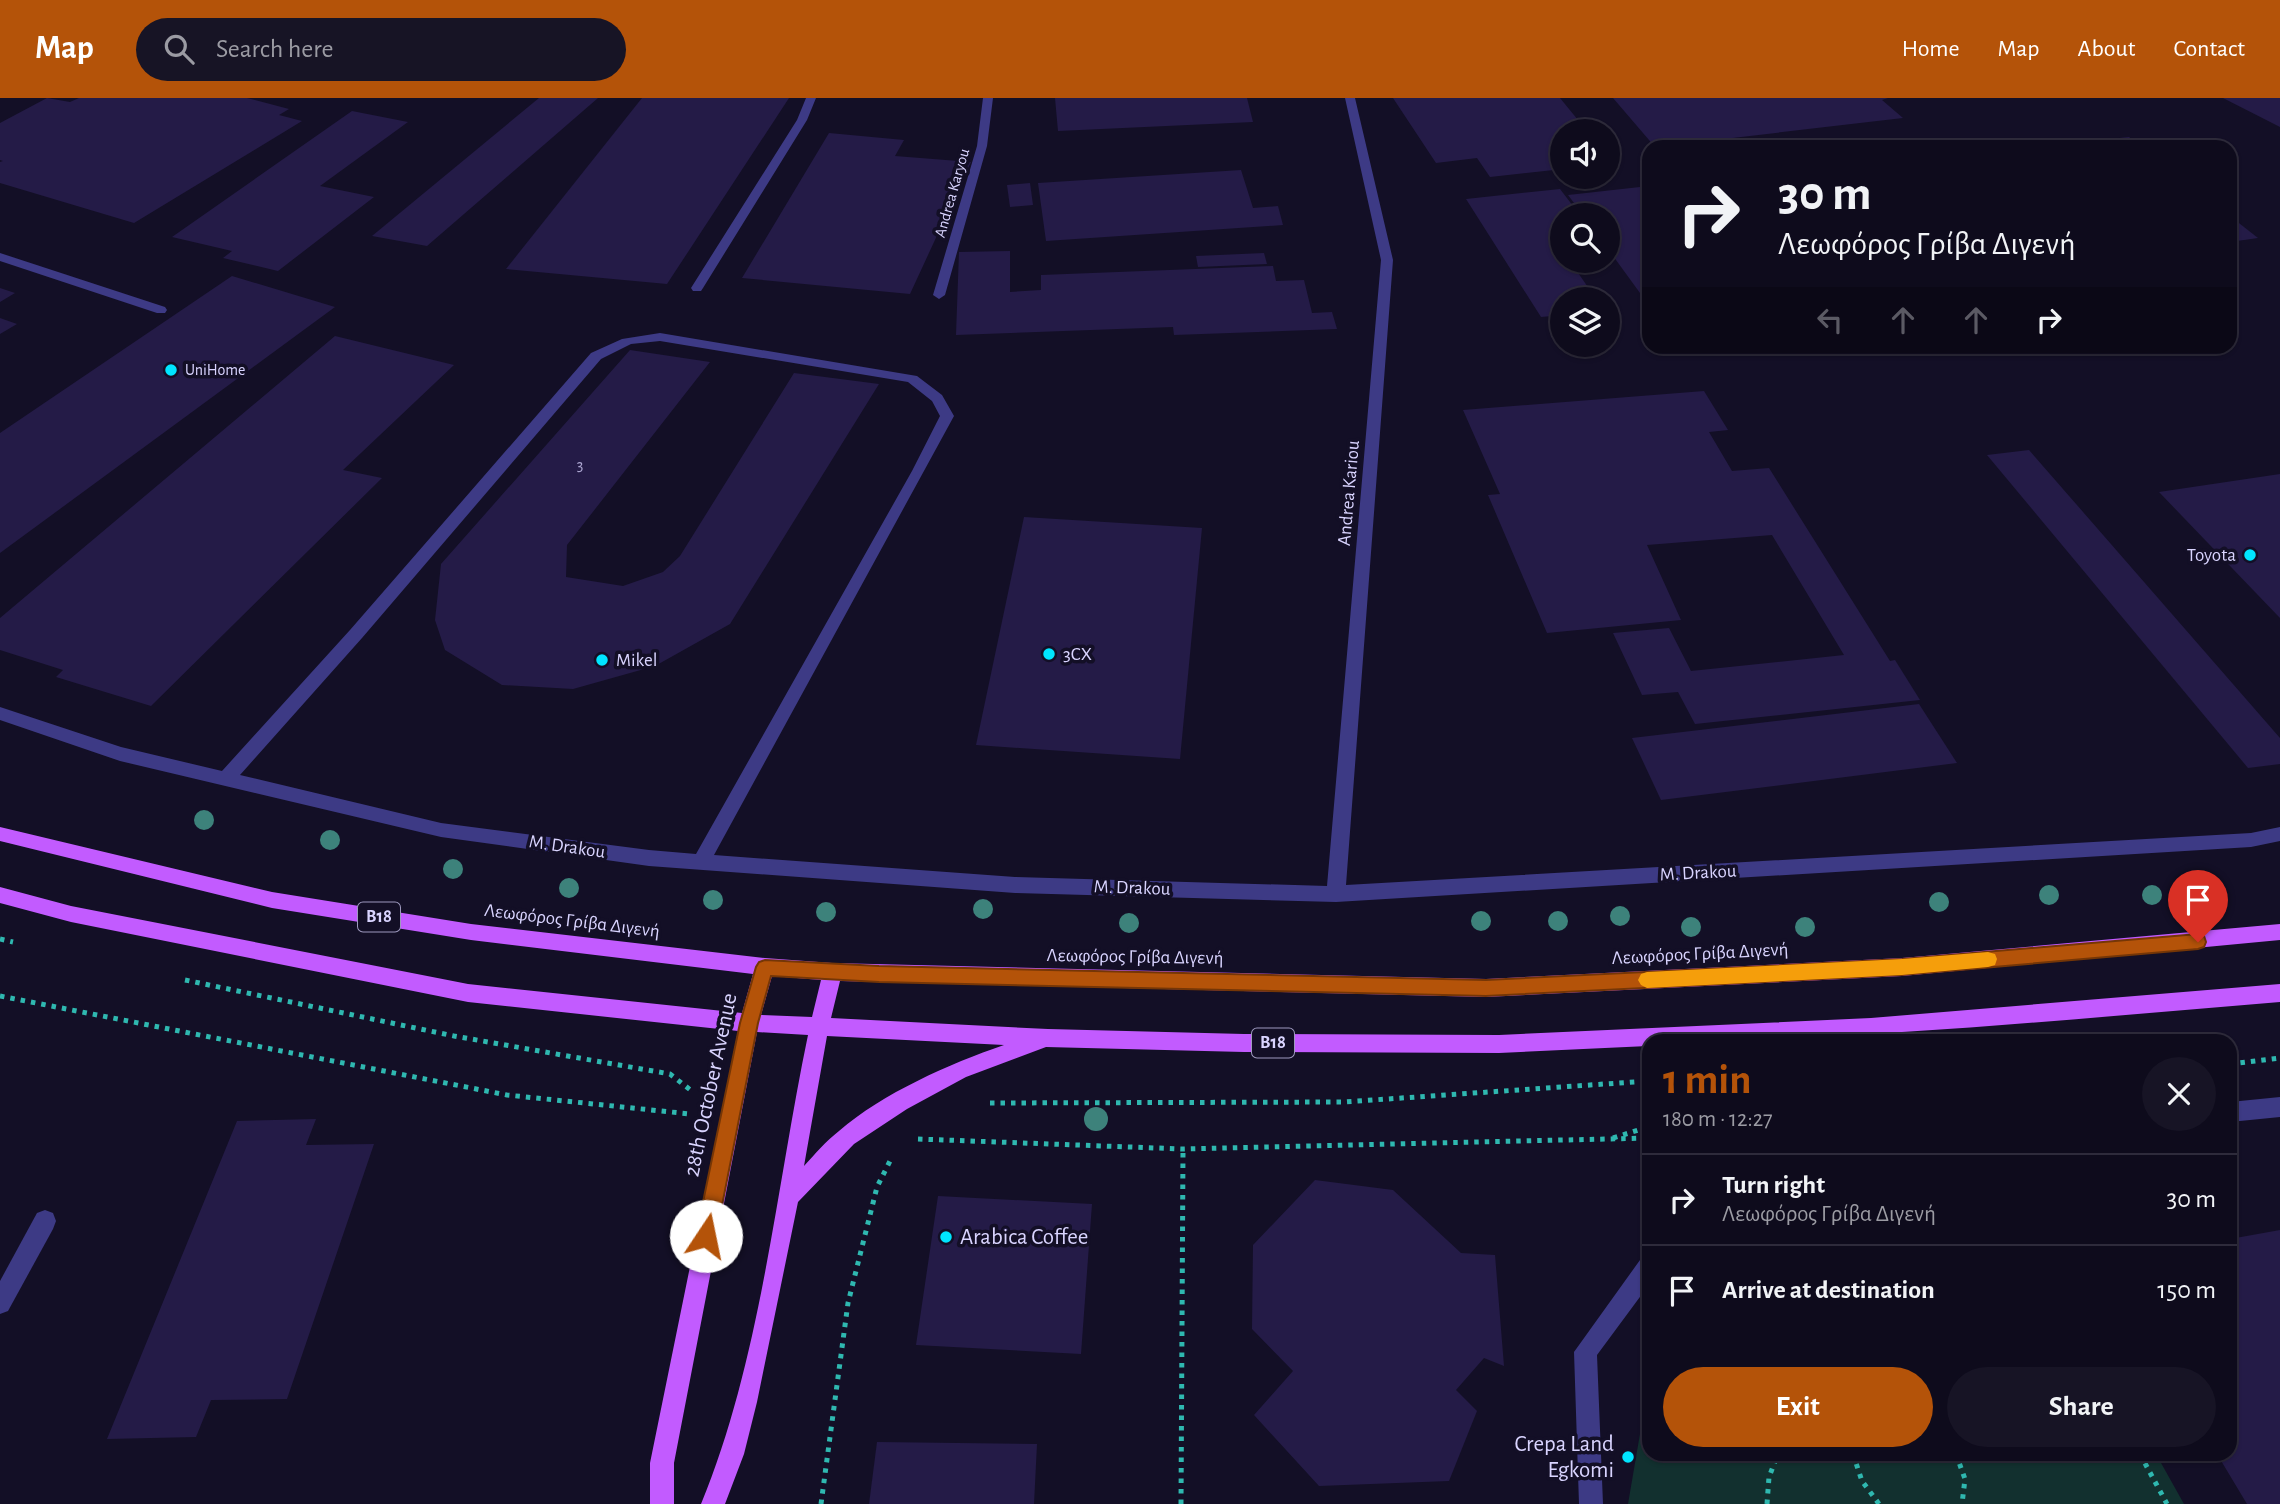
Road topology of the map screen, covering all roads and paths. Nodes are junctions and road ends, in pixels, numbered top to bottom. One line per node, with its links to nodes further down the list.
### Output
1 (811, 98): 5 (street)
2 (988, 98): 6 (street, Andrea Karyou)
3 (1350, 98): 13 (street, Andrea Kariou)
4 (0, 257): 7 (street)
5 (697, 288)
6 (939, 295)
7 (161, 310)
8 (0, 713): 9 (street, M. Drakou)
9 (225, 780): 12 (street, M. Drakou); 12 (street)
10 (0, 834): 18 (main road, Λεωφόρος Γρίβα Διγενή / B18)
11 (2280, 834): 13 (street, M. Drakou)
12 (701, 861): 13 (street, M. Drakou)
13 (1336, 894)
14 (0, 895): 23 (main road, B18)
15 (2280, 932): 19 (main road, Λεωφόρος Γρίβα Διγενή / B18)
16 (0, 939): 17 (path)
17 (20, 943)
18 (765, 967): 19 (main road, Λεωφόρος Γρίβα Διγενή / B18); 23 (main road, 28th October Avenue)
19 (832, 972): 24 (main road)
20 (182, 979): 34 (path)
21 (2280, 993): 25 (main road, B18)
22 (0, 996): 34 (path)
23 (749, 1023): 24 (main road, B18); 34 (main road, 28th October Avenue)
24 (818, 1027): 27 (main road, B18); 41 (main road)
25 (1718, 1034)
26 (1642, 1037): 27 (main road, B18)
27 (1048, 1038): 41 (main road)
28 (2280, 1058): 29 (path)
29 (2237, 1063)
30 (1642, 1081): 31 (path)
31 (977, 1103)
32 (2280, 1107): 33 (street)
33 (2237, 1111)
34 (729, 1119): 49 (main road, 28th October Avenue)
35 (1642, 1129): 38 (path)
36 (1642, 1138): 38 (path)
37 (915, 1139): 39 (path)
38 (1605, 1141): 39 (path)
39 (1183, 1149): 52 (path)
40 (896, 1151): 51 (path)
41 (789, 1196): 50 (main road)
42 (45, 1222): 44 (street)
43 (1642, 1276): 53 (street)
44 (0, 1303)
45 (1775, 1461): 54 (path)
46 (1854, 1461): 55 (path)
47 (1960, 1461): 56 (path)
48 (2144, 1461): 57 (path)
49 (662, 1504)
50 (713, 1504)
51 (821, 1504)
52 (1181, 1504)
53 (1591, 1504)
54 (1767, 1504)
55 (1879, 1504)
56 (1962, 1504)
57 (2167, 1504)

